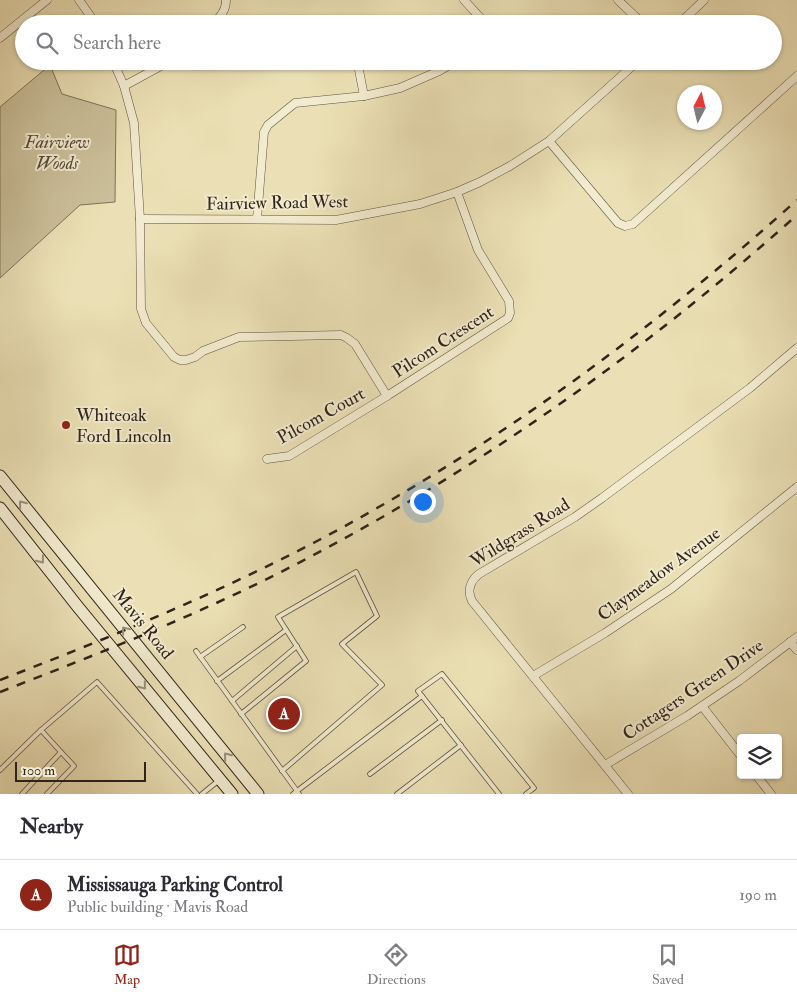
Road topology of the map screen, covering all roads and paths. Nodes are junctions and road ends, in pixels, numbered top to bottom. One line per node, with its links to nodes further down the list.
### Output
1 (47, 0): 7 (street)
2 (79, 0): 8 (street)
3 (226, 0): 9 (street)
4 (464, 0): 10 (street)
5 (618, 0): 11 (street)
6 (704, 0): 12 (street)
7 (28, 15)
8 (90, 15)
9 (222, 15)
10 (478, 15)
11 (634, 15)
12 (688, 15)
13 (15, 26): 14 (street)
14 (0, 38)
15 (117, 70): 21 (street, Pilcom Crescent)
16 (153, 70): 21 (street)
17 (360, 70): 22 (street)
18 (441, 70): 22 (street)
19 (628, 70): 23 (street, Fairview Road West)
20 (797, 76): 23 (street)
21 (124, 86): 25 (street, Pilcom Crescent)
22 (364, 96): 26 (street)
23 (549, 141): 24 (street, Fairview Road West)
24 (456, 192): 26 (street, Fairview Road West); 28 (street, Pilcom Crescent)
25 (140, 219): 26 (street, Fairview Road West); 28 (street, Pilcom Crescent)
26 (257, 219)
27 (797, 348): 40 (street, Wildgrass Road)
28 (387, 396): 29 (street, Pilcom Court)
29 (268, 459)
30 (0, 476): 63 (main road, Mavis Road, one-way to 30)
31 (797, 487): 40 (street, Claymeadow Avenue)
32 (0, 508): 56 (main road, one-way to 56)
33 (244, 627): 39 (lane)
34 (286, 630): 36 (lane); 41 (lane); 53 (lane)
35 (794, 639): 37 (street); 44 (street, Cottagers Green Drive)
36 (297, 646): 43 (lane); 45 (lane)
37 (797, 650)
38 (196, 651): 39 (lane)
39 (200, 657): 41 (lane)
40 (533, 676): 51 (street, Wildgrass Road)
41 (217, 681): 43 (lane)
42 (422, 696): 46 (lane); 57 (lane); 66 (lane)
43 (232, 701): 45 (lane)
44 (702, 706): 49 (street); 51 (street, Cottagers Green Drive)
45 (241, 714): 53 (lane)
46 (442, 720): 48 (lane); 54 (lane)
47 (41, 730): 50 (lane); 52 (lane); 60 (lane)
48 (460, 745): 64 (lane); 65 (lane)
49 (737, 751)
50 (62, 752): 58 (lane); 59 (lane)
51 (605, 765): 67 (street, Wildgrass Road)
52 (0, 770)
53 (282, 771): 57 (lane)
54 (370, 774)
55 (759, 779): 68 (street)
56 (220, 780): 61 (lane); 62 (main road)
57 (296, 793)
58 (22, 794)
59 (47, 794)
60 (197, 794)
61 (202, 794)
62 (232, 794)
63 (258, 794)
64 (397, 794)
65 (500, 794)
66 (526, 794)
67 (628, 794)
68 (771, 794)

